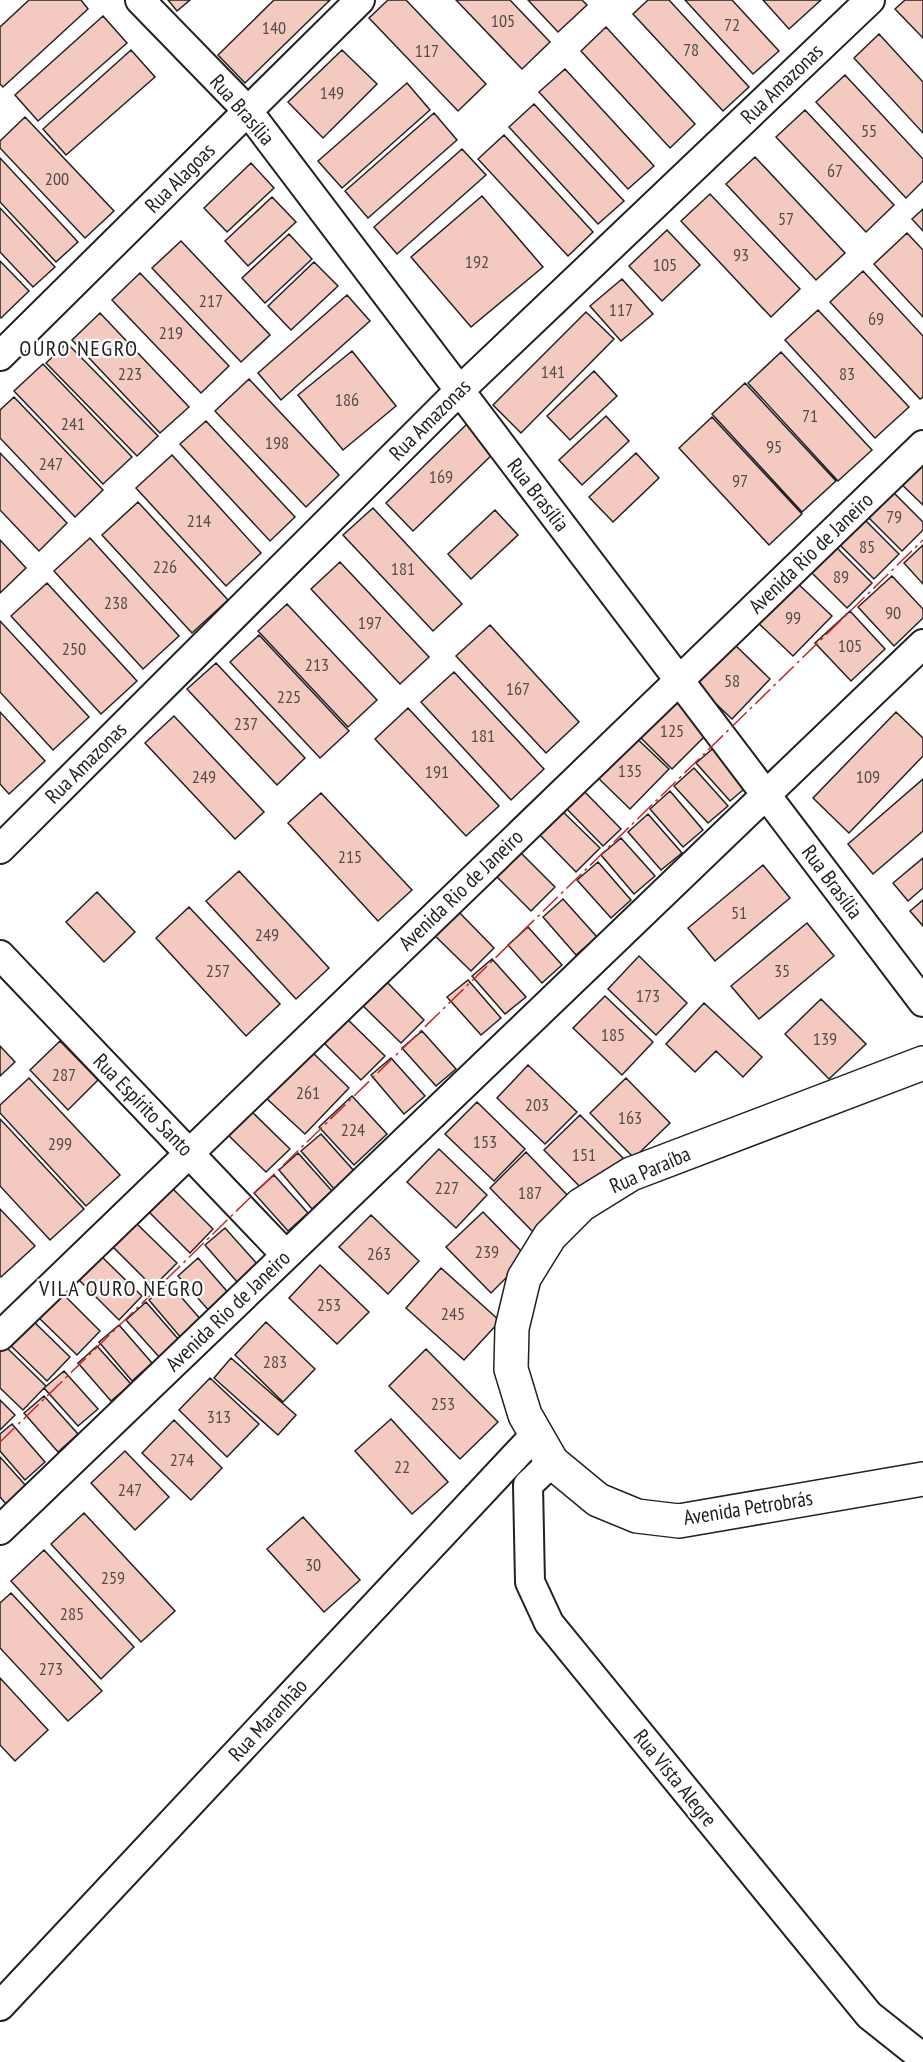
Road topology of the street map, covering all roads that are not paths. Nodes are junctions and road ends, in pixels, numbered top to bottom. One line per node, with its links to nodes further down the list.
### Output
1 (140, 0): 4 (street, Rua Brasília)
2 (360, 0): 4 (street, Rua Alagoas)
3 (870, 0): 6 (street, Rua Amazonas)
4 (247, 111): 5 (street, Rua Alagoas); 6 (street, Rua Brasília)
5 (0, 356)
6 (458, 392): 9 (street, Rua Brasília); 11 (street, Rua Amazonas)
7 (923, 445): 9 (street, Avenida Rio de Janeiro)
8 (923, 644): 10 (street, Avenida Rio de Janeiro)
9 (680, 678): 10 (street, Rua Brasília); 15 (street, Avenida Rio de Janeiro)
10 (765, 794): 13 (street, Rua Brasília); 16 (street, Avenida Rio de Janeiro)
11 (0, 849)
12 (0, 955): 15 (street, Rua Espírito Santo)
13 (923, 1002)
14 (923, 1063): 18 (main road, Rua Paraíba)
15 (189, 1154): 16 (street, Rua Espírito Santo); 17 (street, Avenida Rio de Janeiro)
16 (286, 1255): 21 (street, Avenida Rio de Janeiro)
17 (0, 1336)
18 (536, 1434): 19 (main road, Rua Paraíba); 22 (street, Rua Maranhão)
19 (552, 1462): 20 (main road, Avenida Petrobrás); 23 (street, Rua Vista Alegre)
20 (923, 1479)
21 (0, 1530)
22 (0, 2006)
23 (923, 2058)

